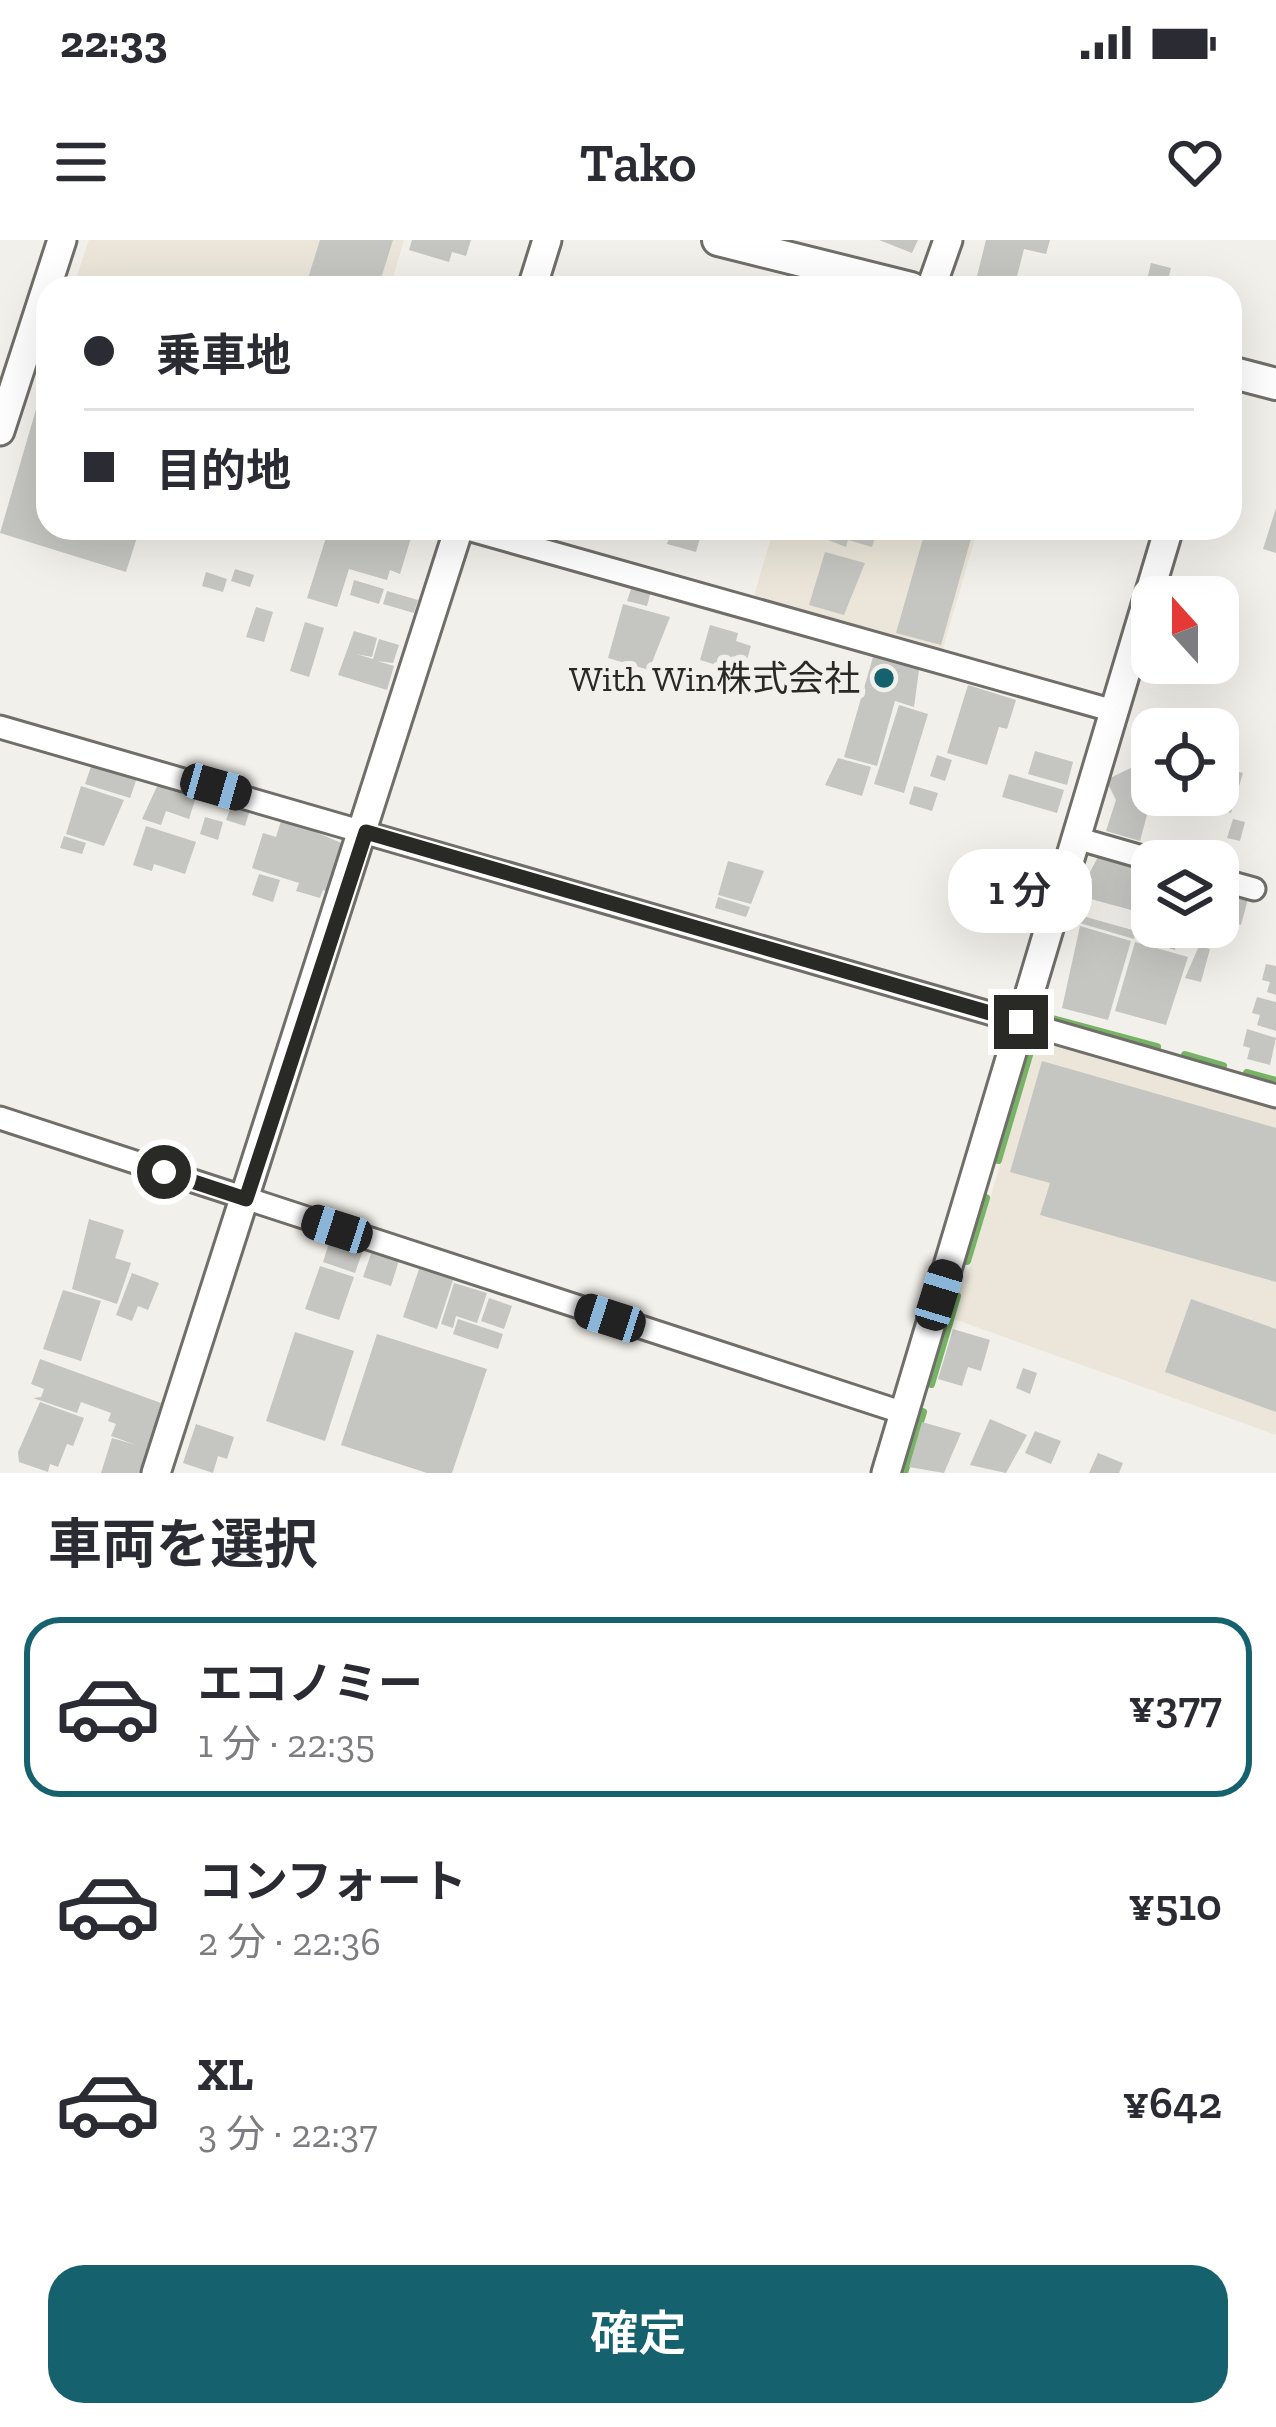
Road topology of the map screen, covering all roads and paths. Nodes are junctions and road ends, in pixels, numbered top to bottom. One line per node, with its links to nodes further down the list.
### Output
1 (62, 240): 5 (street)
2 (547, 240): 6 (street)
3 (718, 240): 7 (main road)
4 (948, 240): 8 (street)
5 (50, 276)
6 (536, 276)
7 (863, 276)
8 (935, 276)
9 (36, 320): 12 (street)
10 (1242, 374): 11 (main road)
11 (1276, 384)
12 (0, 431)
13 (458, 540): 18 (street)
14 (505, 540): 16 (street)
15 (1165, 540): 16 (street)
16 (1114, 711): 19 (street)
17 (0, 727): 18 (street)
18 (366, 832): 23 (street); 26 (street)
19 (1076, 838): 20 (street); 23 (street)
20 (1131, 854)
21 (1239, 885): 22 (street)
22 (1254, 889)
23 (1021, 1022): 24 (street); 27 (street)
24 (1276, 1096)
25 (0, 1118): 26 (street)
26 (246, 1199): 27 (street); 28 (street)
27 (904, 1413): 29 (street)
28 (156, 1473)
29 (886, 1473)

